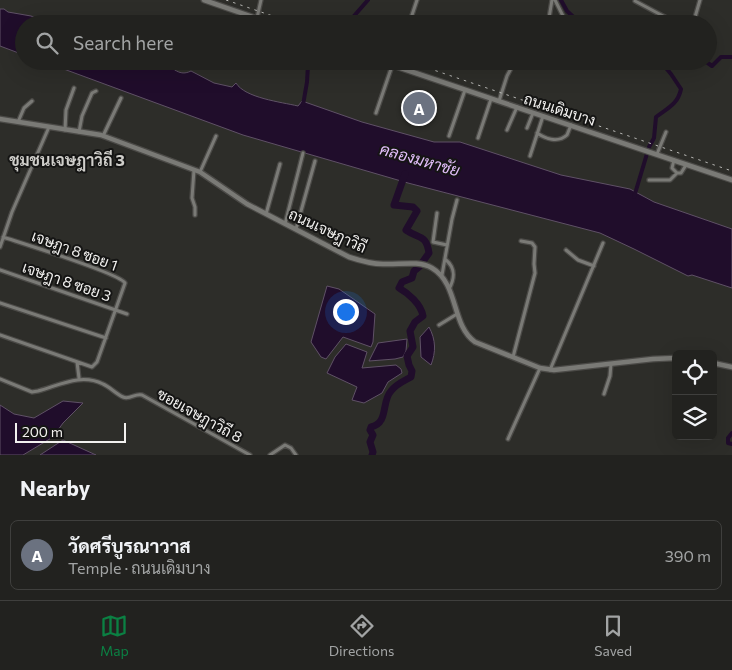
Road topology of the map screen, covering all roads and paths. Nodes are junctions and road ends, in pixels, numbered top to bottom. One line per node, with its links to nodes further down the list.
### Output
1 (204, 0): 7 (street)
2 (261, 0): 8 (street)
3 (417, 0): 9 (street)
4 (554, 0): 10 (street); 11 (street)
5 (634, 0): 12 (street)
6 (700, 0): 13 (street)
7 (247, 15)
8 (258, 15)
9 (412, 15)
10 (550, 15)
11 (562, 15)
12 (662, 15)
13 (695, 15)
14 (392, 70): 25 (street)
15 (410, 70): 18 (street, ถนนเดิมบาง)
16 (510, 70): 23 (street)
17 (74, 88): 33 (street)
18 (465, 90): 21 (street, ถนนเดิมบาง); 40 (street)
19 (96, 92): 35 (street)
20 (121, 98): 38 (street)
21 (491, 98): 23 (street, ถนนเดิมบาง); 41 (street)
22 (32, 100): 29 (street)
23 (499, 101): 24 (street, ถนนเดิมบาง)
24 (517, 107): 26 (street, ถนนเดิมบาง); 34 (street)
25 (376, 113)
26 (533, 113): 27 (street, ถนนเดิมบาง); 32 (street)
27 (543, 116): 30 (street, ถนนเดิมบาง); 37 (street)
28 (0, 119): 29 (street, ถนนเจษฎาวิถี)
29 (18, 122): 31 (street, ถนนเจษฎาวิถี)
30 (571, 125): 37 (street); 43 (street, ถนนเดิมบาง)
31 (49, 127): 33 (street, ถนนเจษฎาวิถี); 60 (street)
32 (527, 128)
33 (65, 130): 35 (street, ถนนเจษฎาวิถี)
34 (507, 130)
35 (79, 132): 38 (street, ถนนเจษฎาวิถี)
36 (666, 132): 43 (street)
37 (537, 133): 44 (street)
38 (103, 136): 49 (street, ถนนเจษฎาวิถี)
39 (216, 136): 50 (street)
40 (449, 136)
41 (478, 138)
42 (303, 152): 58 (street)
43 (654, 153): 45 (street, ถนนเดิมบาง)
44 (530, 156)
45 (674, 160): 48 (street, ถนนเดิมบาง); 51 (street)
46 (315, 161): 59 (street)
47 (280, 164): 56 (street)
48 (686, 164): 51 (street); 53 (street, ถนนเดิมบาง)
49 (194, 170): 50 (street, ถนนเจษฎาวิถี); 57 (street)
50 (200, 172): 56 (street, ถนนเจษฎาวิถี)
51 (677, 173): 52 (street)
52 (649, 180)
53 (732, 180)
54 (457, 200): 63 (street)
55 (437, 213): 63 (street)
56 (266, 214): 58 (street, ถนนเจษฎาวิถี)
57 (195, 215)
58 (285, 224): 59 (street, ถนนเจษฎาวิถี)
59 (296, 230): 69 (street, ถนนเจษฎาวิถี)
60 (3, 237): 64 (street); 72 (street, เจษฎา 8 ซอย 1)
61 (521, 241): 78 (street)
62 (603, 243): 67 (street)
63 (448, 245): 66 (street)
64 (0, 247)
65 (566, 250): 67 (street)
66 (445, 259): 69 (street); 70 (street)
67 (594, 266): 85 (street)
68 (0, 270): 72 (street, เจษฎา 8 ซอย 3)
69 (442, 276): 70 (street, ถนนเจษฎาวิถี)
70 (449, 290): 74 (street, ถนนเจษฎาวิถี)
71 (0, 303): 77 (street)
72 (115, 310): 73 (street, เจษฎา 8 ซอย 3); 77 (street, เจษฎา 8 ซอย 1)
73 (127, 314)
74 (458, 314): 75 (street); 78 (street, ถนนเจษฎาวิถี)
75 (439, 325)
76 (0, 335): 80 (street)
77 (106, 338): 80 (street, เจษฎา 8 ซอย 1)
78 (513, 358): 84 (street, ถนนเจษฎาวิถี)
79 (672, 358): 81 (street, ถนนเจษฎาวิถี)
80 (76, 362): 86 (street)
81 (611, 364): 85 (street, ถนนเจษฎาวิถี); 88 (street)
82 (717, 364): 83 (street)
83 (732, 367)
84 (540, 368): 85 (street, ถนนเจษฎาวิถี); 89 (street)
85 (550, 370)
86 (79, 378): 87 (street); 90 (street, ซอยเจษฎาวิถี 8)
87 (0, 379)
88 (604, 394)
89 (508, 439)
90 (250, 455)
91 (270, 455): 92 (street)
92 (296, 455)

